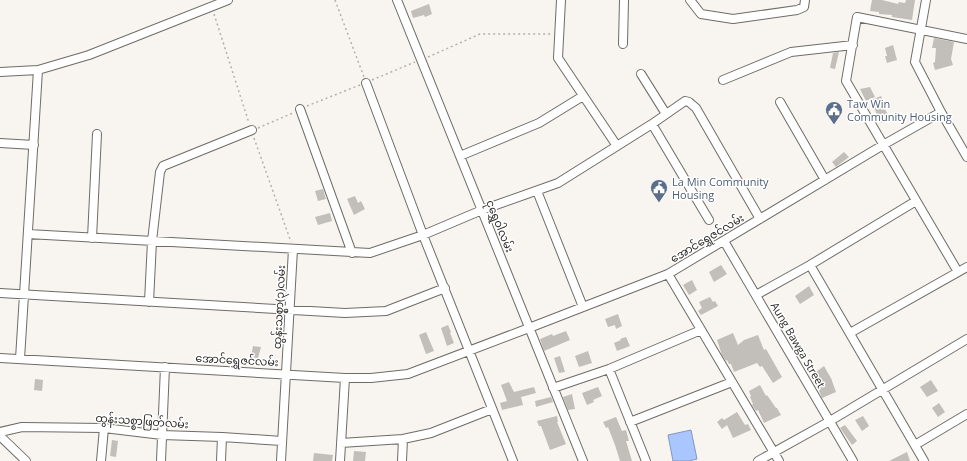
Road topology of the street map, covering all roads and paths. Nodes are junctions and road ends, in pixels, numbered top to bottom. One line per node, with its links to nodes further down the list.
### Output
1 (228, 0): 16 (street)
2 (335, 0): 20 (path)
3 (407, 0): 9 (street)
4 (561, 0): 11 (street)
5 (624, 0): 13 (street)
6 (690, 0): 7 (street)
7 (805, 0)
8 (926, 0): 10 (street)
9 (398, 2): 15 (street, ငုရွှေဝါလမ်း)
10 (921, 30): 12 (street); 14 (street); 24 (street)
11 (559, 34): 15 (path); 21 (street)
12 (967, 38)
13 (623, 44)
14 (852, 45): 19 (street); 31 (street)
15 (421, 59): 20 (path); 33 (street, ငုရွှေဝါလမ်း)
16 (38, 70): 17 (street); 30 (street)
17 (0, 72)
18 (641, 74): 25 (street)
19 (723, 80)
20 (366, 82): 23 (path); 42 (street)
21 (583, 96): 32 (street); 33 (street)
22 (780, 102): 35 (street)
23 (300, 109): 27 (path); 47 (street)
24 (941, 112): 31 (street, အောင်ရွှေဇင်လမ်း); 34 (street)
25 (666, 114): 26 (street); 39 (street)
26 (652, 124): 32 (street); 40 (street)
27 (252, 130): 45 (street)
28 (97, 134): 43 (street)
29 (0, 143): 30 (street)
30 (34, 144): 41 (street)
31 (883, 145): 35 (street, အောင်ရွှေဇင်လမ်း); 37 (street)
32 (617, 146): 36 (street)
33 (460, 156): 38 (street, ငုရွှေဝါလမ်း)
34 (967, 157)
35 (825, 180): 39 (street, အောင်ရွှေဇင်လမ်း)
36 (537, 191): 38 (street); 57 (street)
37 (916, 201): 48 (street); 50 (street)
38 (482, 210): 42 (street); 59 (street, ငုရွှေဝါလမ်း)
39 (760, 219): 44 (street, အောင်ရွှေဇင်လမ်း)
40 (709, 220)
41 (28, 234): 43 (street); 54 (street)
42 (424, 235): 47 (street); 52 (street)
43 (92, 238): 45 (street)
44 (724, 240): 51 (street, အောင်ရွှေဇင်လမ်း); 55 (street, Aung Bawga Street)
45 (152, 241): 46 (street); 56 (street)
46 (293, 249): 47 (street); 58 (street, ထွန်းသစ္စာ(၃)လမ်း)
47 (352, 252)
48 (810, 265): 55 (street); 61 (street)
49 (967, 267): 50 (street)
50 (958, 272): 61 (street)
51 (668, 274): 57 (street, အောင်ရွှေဇင်လမ်း); 60 (street)
52 (445, 288): 58 (street); 63 (street)
53 (0, 293): 54 (street)
54 (24, 294): 56 (street); 65 (street)
55 (756, 295): 75 (street, Aung Bawga Street)
56 (149, 302): 58 (street)
57 (583, 307): 59 (street, အောင်ရွှေဇင်လမ်း)
58 (290, 310): 68 (street, ထွန်းသစ္စာ(၃)လမ်း)
59 (529, 328): 63 (street, အောင်ရွှေဇင်လမ်း); 71 (street, ငုရွှေဝါလမ်း)
60 (701, 330): 67 (street); 70 (street)
61 (850, 333): 72 (street)
62 (967, 339): 72 (street)
63 (469, 351): 69 (street, အောင်ရွှေဇင်လမ်း); 73 (street)
64 (0, 358): 65 (street, အောင်ရွှေဇင်လမ်း)
65 (20, 359): 66 (street, အောင်ရွှေဇင်လမ်း)
66 (165, 367): 68 (street, အောင်ရွှေဇင်လမ်း); 79 (street)
67 (609, 369): 71 (street); 76 (street)
68 (286, 374): 69 (street, အောင်ရွှေဇင်လမ်း); 83 (street, ထွန်းသစ္စာ(၃)လမ်း)
69 (345, 378): 84 (street)
70 (732, 382): 76 (street); 86 (street)
71 (553, 388): 95 (street, ငုရွှေဝါလမ်း)
72 (882, 390): 75 (street); 85 (street)
73 (492, 409): 82 (street); 94 (street)
74 (967, 414): 85 (street)
75 (830, 421): 86 (street); 99 (street, Aung Bawga Street)
76 (630, 422): 96 (street)
77 (104, 428): 78 (street, ထွန်းသစ္စာဖြတ်လမ်း); 79 (street, ထွန်းသစ္စာဖြတ်လမ်း); 88 (street)
78 (0, 432)
79 (162, 435): 81 (street, ထွန်းသစ္စာဖြတ်လမ်း); 89 (street)
80 (0, 436): 87 (street)
81 (222, 437): 83 (street, ထွန်းသစ္စာဖြတ်လမ်း); 90 (street)
82 (403, 439): 84 (street); 93 (street)
83 (282, 441): 91 (street, ထွန်းသစ္စာ(၃)လမ်း)
84 (342, 443): 92 (street)
85 (914, 445): 100 (street)
86 (774, 452): 97 (street); 98 (street)
87 (26, 461)
88 (101, 461)
89 (161, 461)
90 (221, 461)
91 (281, 461)
92 (340, 461)
93 (402, 461)
94 (513, 461)
95 (583, 461)
96 (646, 461)
97 (758, 461)
98 (779, 461)
99 (853, 461)
100 (924, 461)

